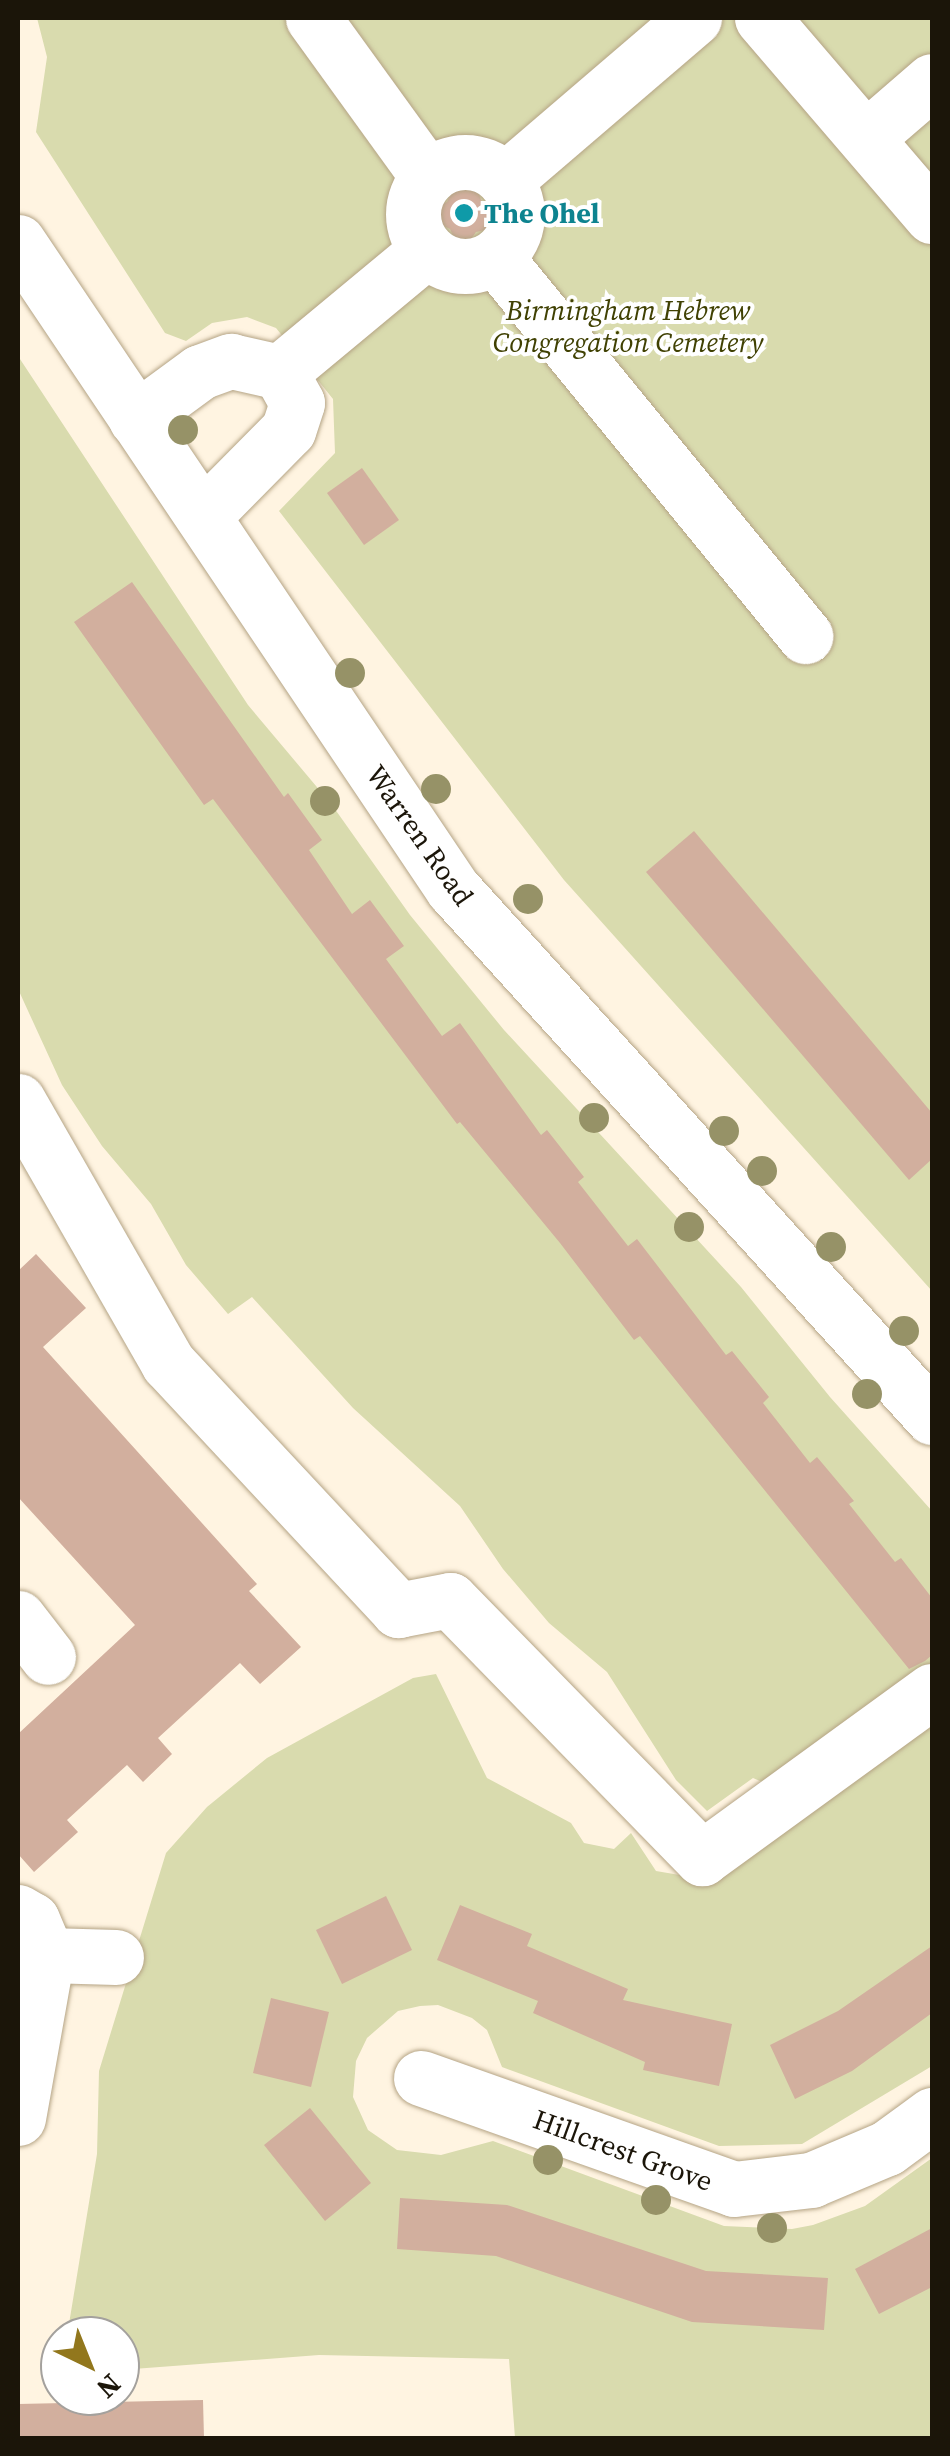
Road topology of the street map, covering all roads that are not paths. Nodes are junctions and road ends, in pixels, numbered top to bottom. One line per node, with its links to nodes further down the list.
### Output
1 (313, 18): 6 (street)
2 (694, 18): 7 (street)
3 (762, 18): 5 (street)
4 (932, 80): 5 (street)
5 (866, 138): 8 (street)
6 (428, 176): 7 (street); 10 (street)
7 (505, 180): 11 (street)
8 (932, 216)
9 (18, 242): 13 (street, Warren Road)
10 (427, 250): 11 (street); 12 (street)
11 (495, 257): 15 (street)
12 (280, 372): 13 (street); 14 (street)
13 (136, 419): 14 (street, Warren Road)
14 (204, 515): 17 (street, Warren Road)
15 (805, 636)
16 (18, 1102): 18 (street)
17 (932, 1417)
18 (932, 1691)
19 (32, 1934): 20 (street); 23 (street)
20 (116, 1956)
21 (422, 2078): 22 (street, Hillcrest Grove)
22 (932, 2115)
23 (18, 2118)

